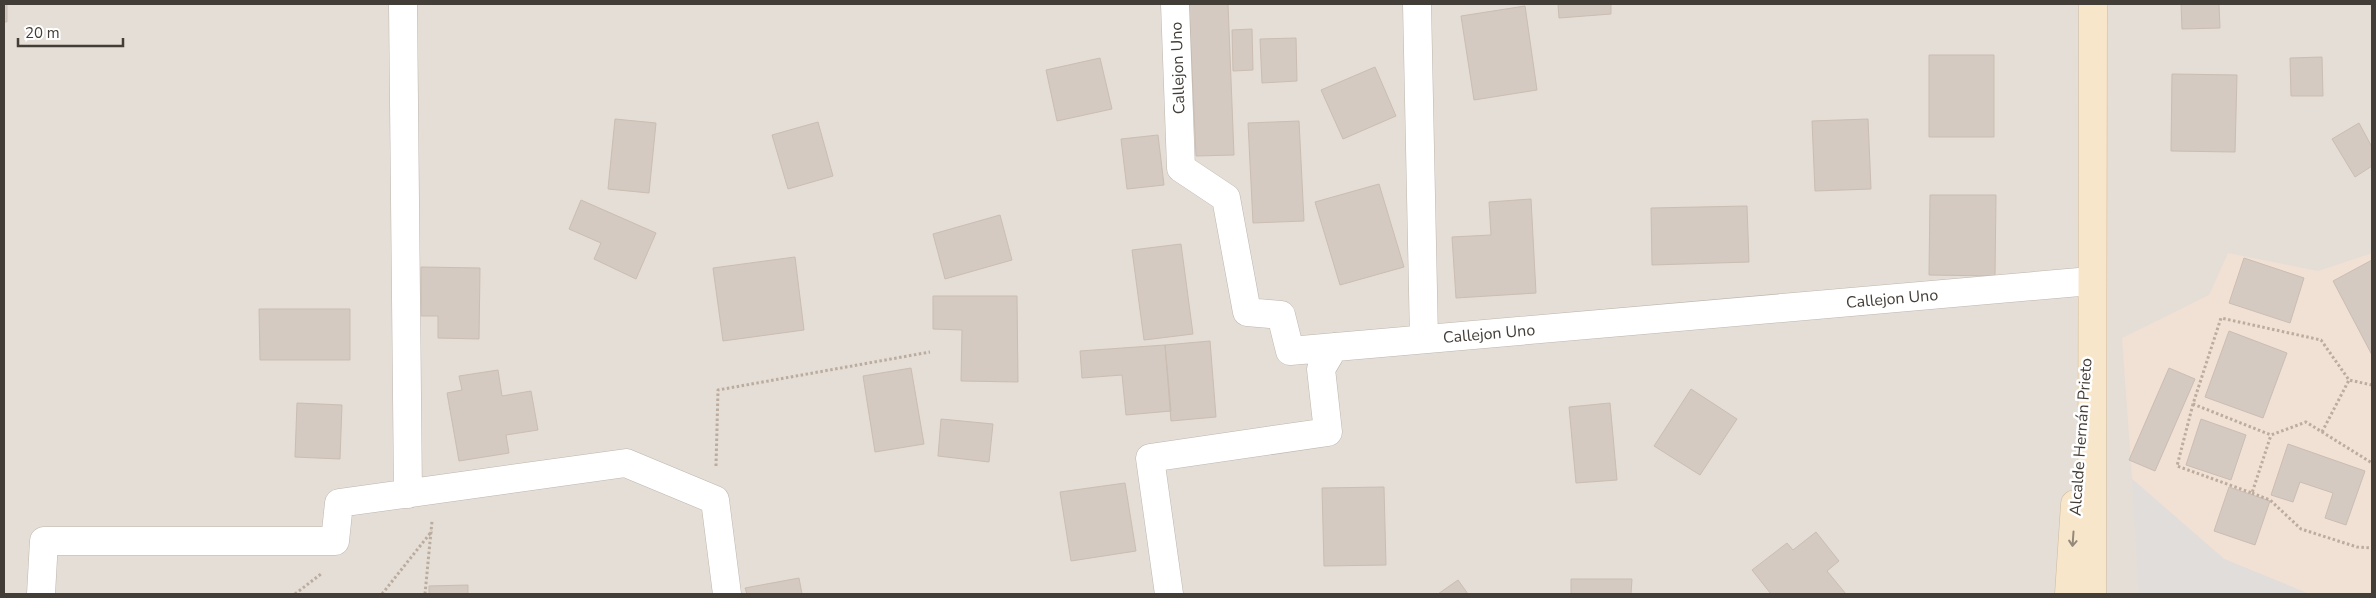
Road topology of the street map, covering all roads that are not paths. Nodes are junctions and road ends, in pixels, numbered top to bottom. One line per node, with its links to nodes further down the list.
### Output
1 (402, 4): 8 (street)
2 (1175, 4): 7 (street, Callejon Uno)
3 (1417, 4): 6 (street)
4 (2094, 4): 5 (main road, Alcalde Hernán Prieto)
5 (2091, 281): 6 (street, Callejon Uno); 12 (main road, Alcalde Hernán Prieto, one-way to 12); 13 (main road, Alcalde Hernán Prieto)
6 (1424, 339): 7 (street, Callejon Uno)
7 (1334, 347): 11 (street)
8 (408, 494): 9 (street); 10 (street)
9 (41, 594)
10 (727, 594)
11 (1170, 594)
12 (2069, 594)
13 (2092, 594)

